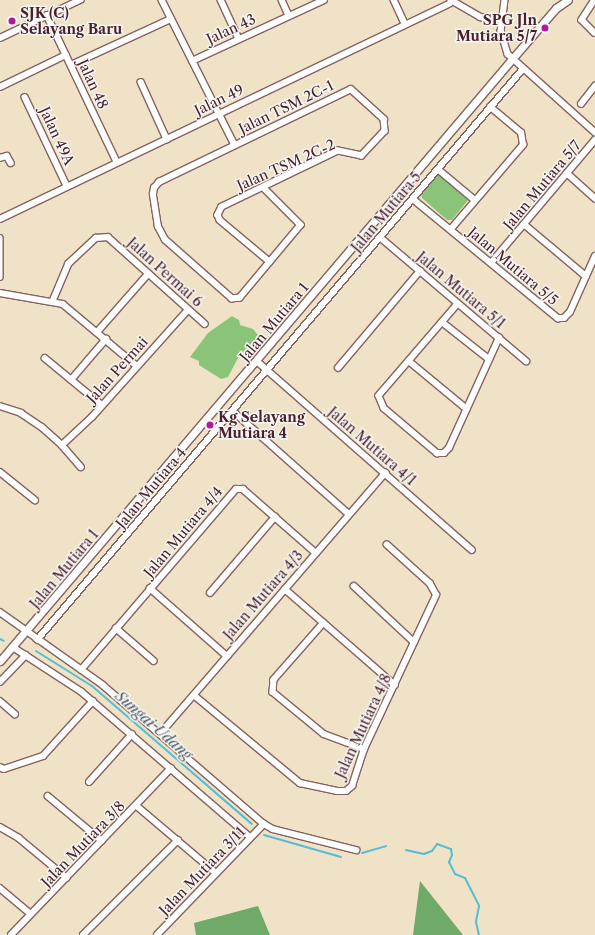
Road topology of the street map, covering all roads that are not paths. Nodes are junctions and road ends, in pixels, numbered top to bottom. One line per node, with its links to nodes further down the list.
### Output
1 (80, 0): 11 (street)
2 (162, 0): 13 (street, Jalan TSM 2C-1)
3 (221, 0): 18 (street)
4 (282, 0): 12 (street)
5 (324, 0): 12 (street, Jalan 43)
6 (394, 0): 15 (street)
7 (505, 0): 14 (street)
8 (568, 0): 20 (street, Jalan Mutiara 1)
9 (595, 0): 16 (street)
10 (450, 2): 14 (street); 15 (street, Jalan 49)
11 (47, 16): 17 (street); 19 (street, Jalan 48)
12 (290, 16): 18 (street, Jalan 43)
13 (172, 19): 21 (street, Jalan TSM 2C-1); 22 (street)
14 (501, 20): 20 (street)
15 (405, 24): 30 (street, Jalan 49)
16 (595, 33)
17 (0, 38)
18 (239, 40): 21 (street, Jalan 43)
19 (66, 54): 22 (street, Jalan 48); 25 (street)
20 (512, 59): 23 (street, Jalan Mutiara 5/7); 70 (street, Jalan Mutiara 1)
21 (192, 61): 30 (street, Jalan TSM 2C-1)
22 (71, 65): 37 (street, Jalan 48)
23 (523, 69): 29 (street, Jalan Mutiara 5); 32 (street, Jalan Mutiara 5/7)
24 (141, 82): 33 (street)
25 (0, 86)
26 (595, 86): 28 (street)
27 (26, 97): 41 (street, Jalan 49A)
28 (581, 104)
29 (490, 108): 39 (street, Jalan Mutiara 5); 45 (street)
30 (220, 114): 33 (street, Jalan 49); 35 (street, Jalan TSM 2C-1)
31 (384, 119): 35 (street, Jalan TSM 2C-1); 42 (street, Jalan TSM 2C-2)
32 (595, 132)
33 (167, 139): 37 (street, Jalan 49)
34 (595, 140): 40 (street, Jalan Mutiara 5/7)
35 (235, 146): 52 (street, Jalan TSM 2C-1)
36 (0, 158): 38 (street)
37 (117, 162): 41 (street, Jalan 49)
38 (11, 163)
39 (438, 169): 44 (street, Jalan Mutiara 5); 45 (street)
40 (567, 173): 43 (street); 47 (street, Jalan Mutiara 5/7)
41 (67, 186): 46 (street, Jalan 49)
42 (264, 188): 52 (street, Jalan TSM 2C-1); 52 (street, Jalan TSM 2C-2)
43 (595, 198)
44 (413, 199): 48 (street, Jalan Mutiara 5/5); 50 (street, Jalan Mutiara 5)
45 (475, 200): 48 (street)
46 (0, 219)
47 (524, 224): 53 (street, Jalan Mutiara 5/7); 57 (street)
48 (451, 229): 53 (street, Jalan Mutiara 5/5)
49 (0, 238): 54 (street)
50 (380, 238): 55 (street, Jalan Mutiara 5/1); 75 (street, Jalan Mutiara 5)
51 (595, 256): 57 (street, Jalan Mutiara 5/5)
52 (270, 262)
53 (491, 263): 57 (street, Jalan Mutiara 5/5)
54 (1, 264): 58 (street)
55 (420, 271): 61 (street, Jalan Mutiara 5/1); 74 (street)
56 (148, 274): 60 (street, Jalan Permai 6); 62 (street, Jalan Permai 6); 65 (street)
57 (586, 276)
58 (0, 277)
59 (0, 293): 60 (street)
60 (53, 300): 65 (street)
61 (458, 304): 63 (street); 67 (street, Jalan Mutiara 5/1)
62 (188, 310): 64 (street, Jalan Permai 6); 73 (street, Jalan Permai)
63 (442, 322): 69 (street); 71 (street)
64 (205, 324)
65 (98, 331): 66 (street)
66 (106, 338): 73 (street); 76 (street)
67 (499, 338): 69 (street); 72 (street, Jalan Mutiara 5/1)
68 (45, 358): 76 (street)
69 (489, 359): 79 (street)
70 (257, 361): 75 (street, Jalan Mutiara 4/1); 98 (street, Jalan Mutiara 1)
71 (409, 361): 79 (street); 79 (street)
72 (526, 361)
73 (137, 366): 77 (street, Jalan Permai)
74 (338, 368)
75 (268, 371): 80 (street, Jalan Mutiara 4); 84 (street, Jalan Mutiara 4/1)
76 (71, 380): 77 (street)
77 (102, 405): 81 (street, Jalan Permai)
78 (0, 406): 81 (street)
79 (467, 409)
80 (232, 411): 86 (street); 99 (street, Jalan Mutiara 4)
81 (62, 445): 82 (street)
82 (81, 466)
83 (0, 472): 85 (street)
84 (385, 473): 86 (street, Jalan Mutiara 4/3); 89 (street, Jalan Mutiara 4/1)
85 (36, 500)
86 (349, 514): 90 (street, Jalan Mutiara 4/3)
87 (275, 517): 90 (street, Jalan Mutiara 4/4); 92 (street, Jalan Mutiara 4/4); 94 (street)
88 (387, 545): 100 (street, Jalan Mutiara 4/8)
89 (472, 550)
90 (316, 552): 93 (street, Jalan Mutiara 4/3)
91 (354, 586): 100 (street)
92 (150, 588): 97 (street, Jalan Mutiara 4/4); 103 (street)
93 (285, 589): 96 (street); 103 (street, Jalan Mutiara 4/3)
94 (210, 593)
95 (0, 612): 98 (street)
96 (324, 623): 108 (street); 115 (street)
97 (116, 628): 105 (street); 106 (street, Jalan Mutiara 4/4)
98 (26, 633): 99 (street); 101 (street, Jalan Mutiara 1)
99 (37, 640): 106 (street)
100 (414, 642): 108 (street, Jalan Mutiara 4/8)
101 (13, 647): 102 (street); 104 (street, Jalan Mutiara 1)
102 (26, 655): 107 (street); 111 (street)
103 (228, 656): 109 (street, Jalan Mutiara 4/3)
104 (0, 661)
105 (154, 661)
106 (81, 670): 114 (street)
107 (0, 682)
108 (395, 685): 115 (street, Jalan Mutiara 4/8)
109 (194, 695): 114 (street, Jalan Mutiara 4/3); 115 (street, Jalan Mutiara 4/8)
110 (0, 701): 112 (street)
111 (93, 701): 113 (street); 116 (street)
112 (15, 714)
113 (132, 734): 117 (street); 118 (street)
114 (160, 734): 121 (street)
115 (364, 749)
116 (0, 767)
117 (171, 768): 120 (street, Jalan Mutiara 3/8); 123 (street)
118 (89, 782)
119 (48, 796): 125 (street)
120 (137, 806): 124 (street); 125 (street, Jalan Mutiara 3/8)
121 (264, 824): 123 (street, Jalan Mutiara 3/11); 126 (street)
122 (0, 827): 128 (street)
123 (250, 837): 127 (street, Jalan Mutiara 3/11)
124 (178, 840): 127 (street); 132 (street)
125 (102, 841): 128 (street, Jalan Mutiara 3/8)
126 (356, 850)
127 (216, 874): 133 (street, Jalan Mutiara 3/11)
128 (67, 878): 130 (street, Jalan Mutiara 3/8)
129 (0, 888): 130 (street)
130 (32, 914): 131 (street, Jalan Mutiara 3/8)
131 (11, 935)
132 (83, 935)
133 (157, 935)

